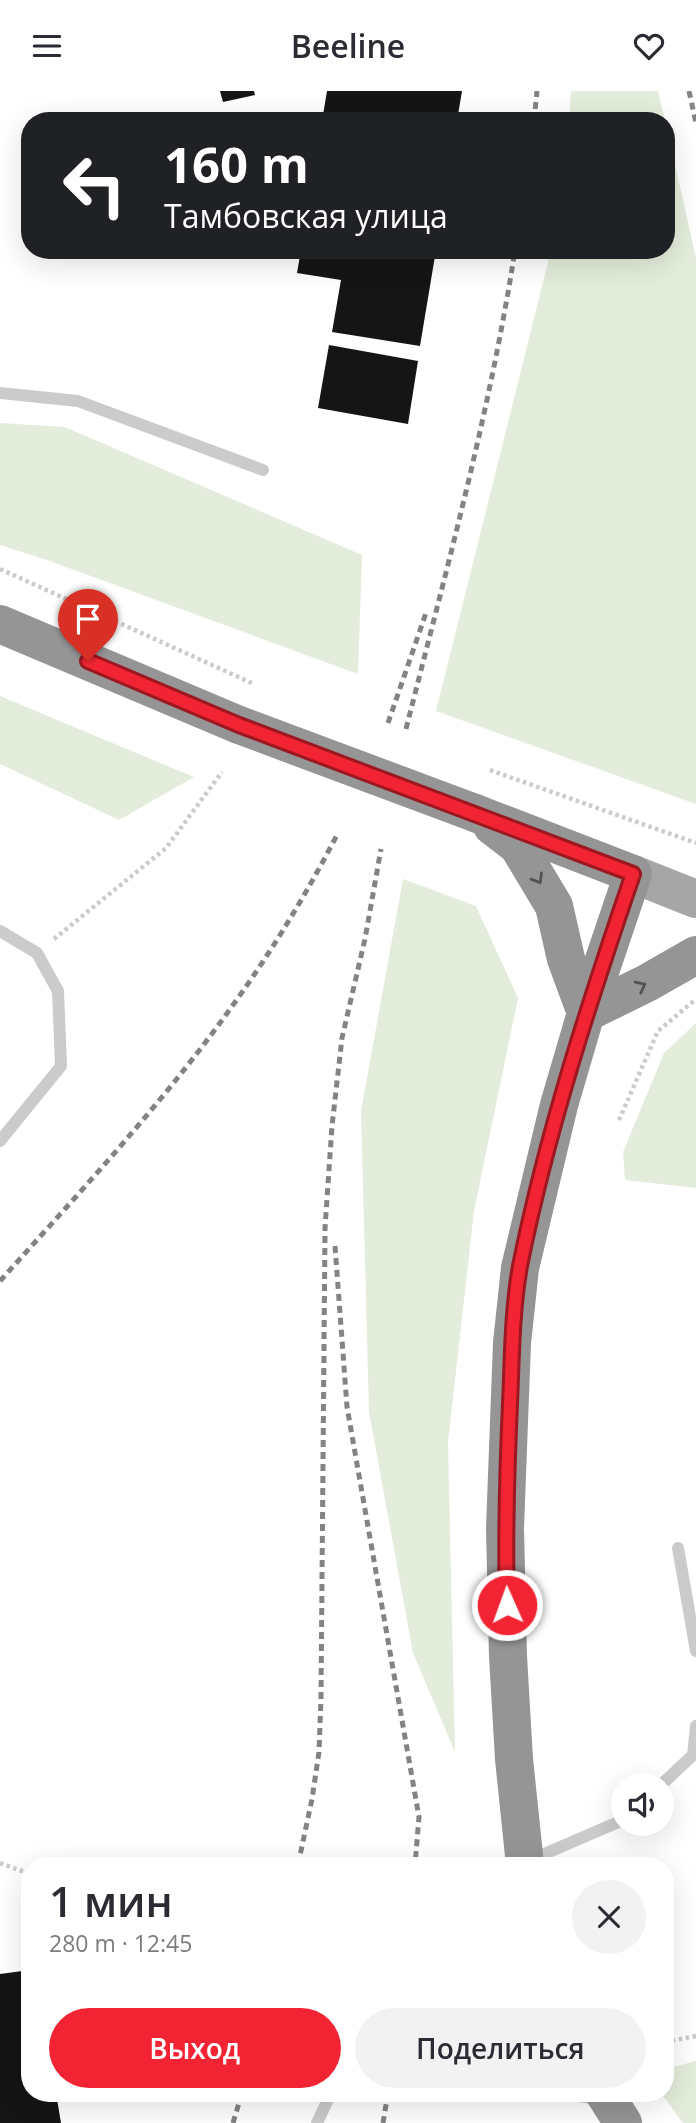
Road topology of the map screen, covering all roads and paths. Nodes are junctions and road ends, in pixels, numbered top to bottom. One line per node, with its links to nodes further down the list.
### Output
1 (0, 393): 2 (lane)
2 (263, 470)
3 (0, 569): 5 (path)
4 (0, 624): 8 (highway, bridge)
5 (254, 684)
6 (490, 770): 9 (path)
7 (222, 772): 13 (path)
8 (475, 813): 10 (highway); 16 (highway, one-way to 16)
9 (696, 843)
10 (633, 874): 11 (main road); 16 (highway)
11 (696, 899)
12 (0, 932): 13 (lane)
13 (37, 953): 18 (lane)
14 (696, 955): 16 (highway, one-way to 14)
15 (696, 999): 17 (path)
16 (586, 1013): 24 (highway)
17 (619, 1120)
18 (0, 1141)
19 (678, 1548): 20 (lane)
20 (696, 1651)
21 (696, 1726): 22 (lane)
22 (674, 1773)
23 (611, 1825): 25 (lane)
24 (524, 1857)
25 (541, 1857)
26 (0, 1863): 27 (path)
27 (21, 1871)
28 (696, 2036): 29 (path)
29 (674, 2040)
30 (327, 2102): 31 (lane)
31 (317, 2123)

